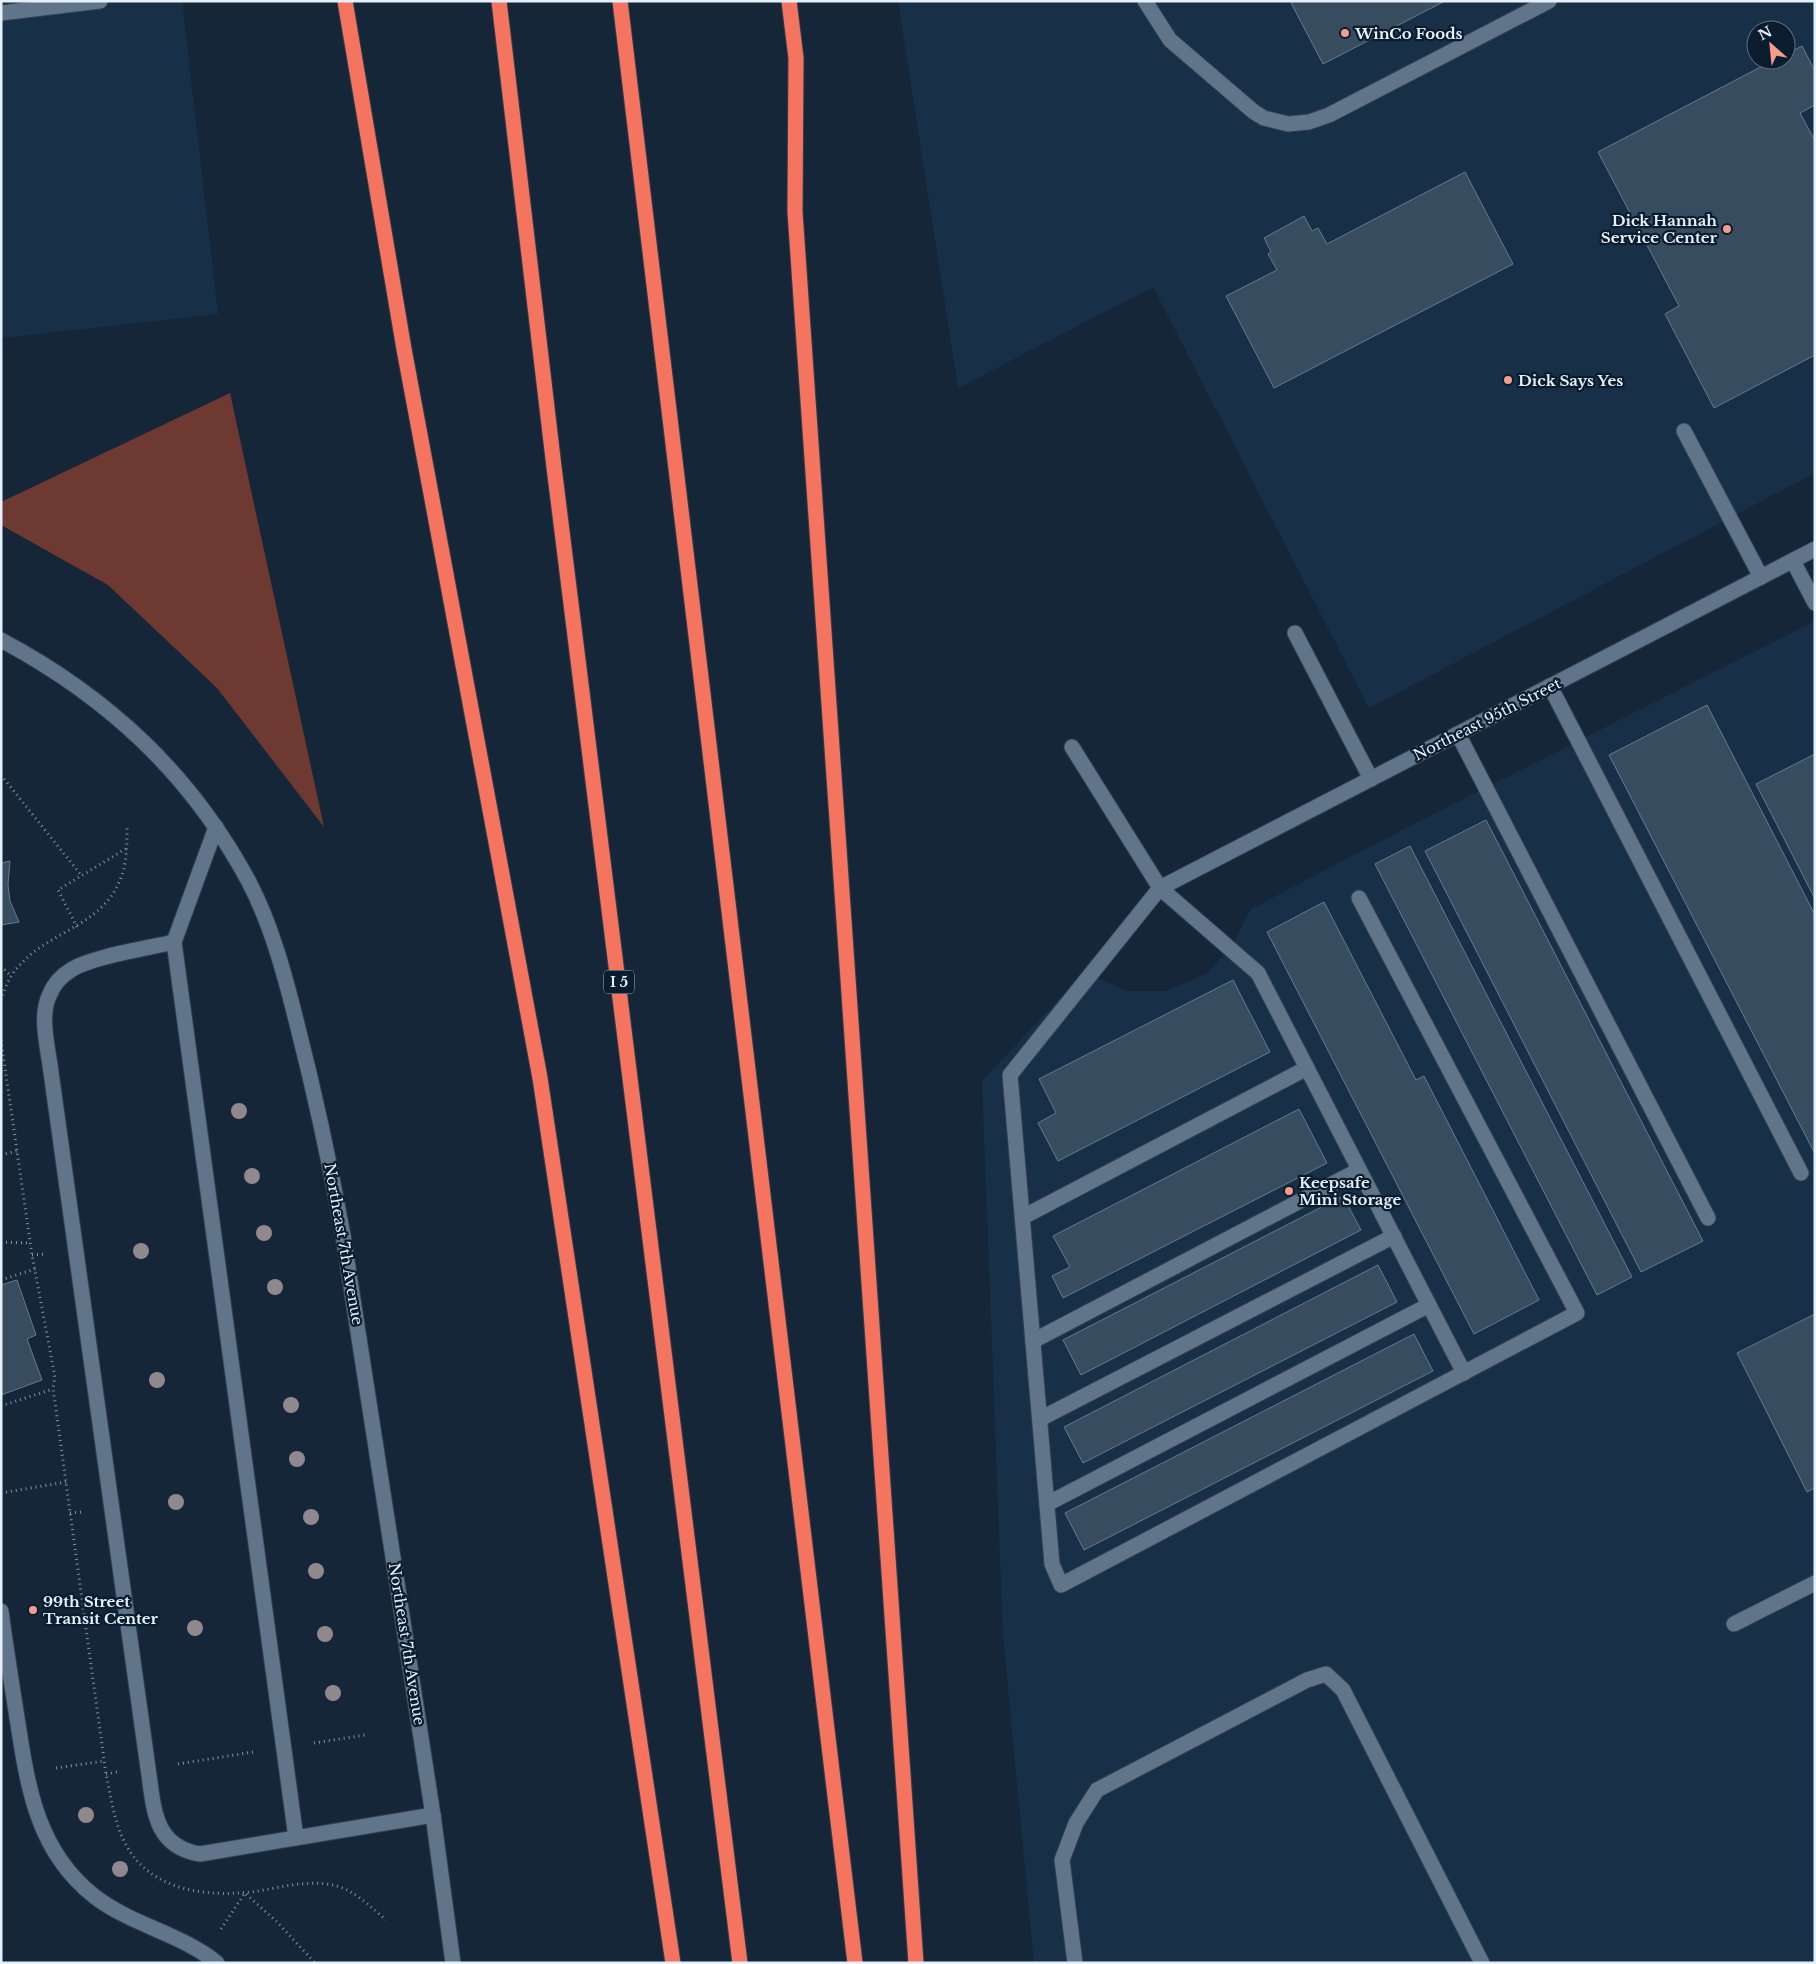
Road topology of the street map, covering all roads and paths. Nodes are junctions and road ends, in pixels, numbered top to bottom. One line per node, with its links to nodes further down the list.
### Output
1 (100, 1): 8 (street)
2 (345, 1): 66 (highway)
3 (500, 1): 67 (highway, I 5)
4 (620, 1): 68 (highway)
5 (789, 1): 69 (highway)
6 (1146, 1): 7 (street)
7 (1549, 1)
8 (1, 13)
9 (1684, 431): 12 (street)
10 (1815, 550): 11 (street, Northeast 95th Street)
11 (1793, 561): 12 (street, Northeast 95th Street); 13 (street)
12 (1760, 577): 16 (street, Northeast 95th Street)
13 (1815, 603)
14 (1295, 632): 20 (street)
15 (1, 640): 21 (street, Northeast 7th Avenue)
16 (1550, 686): 17 (street, Northeast 95th Street); 36 (street)
17 (1458, 734): 20 (street, Northeast 95th Street); 38 (street)
18 (1072, 747): 25 (street)
19 (1, 775): 24 (path)
20 (1371, 779): 25 (street, Northeast 95th Street)
21 (216, 826): 28 (street); 60 (street, Northeast 7th Avenue)
22 (127, 827): 23 (path)
23 (127, 848): 24 (path); 27 (path)
24 (82, 875): 27 (path)
25 (1160, 888): 32 (street); 37 (street)
26 (1359, 898): 46 (street)
27 (78, 926): 30 (path)
28 (174, 942): 57 (street); 58 (street)
29 (1, 966): 30 (path)
30 (11, 976): 31 (path)
31 (1, 1000)
32 (1307, 1068): 35 (street); 37 (street)
33 (17, 1152): 34 (path)
34 (1, 1155)
35 (1359, 1170): 39 (street); 45 (street)
36 (1801, 1173)
37 (1022, 1217): 45 (street)
38 (1708, 1218)
39 (1394, 1236): 44 (street); 49 (street)
40 (1, 1242): 41 (path)
41 (30, 1243)
42 (34, 1269): 43 (path)
43 (1, 1280)
44 (1430, 1305): 46 (street); 52 (street)
45 (1033, 1341): 49 (street)
46 (1464, 1372): 52 (street)
47 (53, 1388): 48 (path)
48 (1, 1406)
49 (1040, 1419): 52 (street)
50 (66, 1482): 51 (path)
51 (1, 1493)
52 (1047, 1504)
53 (1815, 1583): 55 (street)
54 (1, 1611): 63 (street)
55 (1734, 1624)
56 (365, 1735): 57 (path)
57 (284, 1747): 58 (path); 61 (street)
58 (148, 1768): 59 (path); 61 (street)
59 (106, 1774)
60 (433, 1815): 61 (street); 65 (street, Northeast 7th Avenue)
61 (296, 1838)
62 (245, 1893): 64 (path)
63 (217, 1963)
64 (315, 1963)
65 (453, 1963)
66 (673, 1963)
67 (740, 1963)
68 (855, 1963)
69 (916, 1963)
70 (1075, 1963): 71 (street)
71 (1482, 1963)

